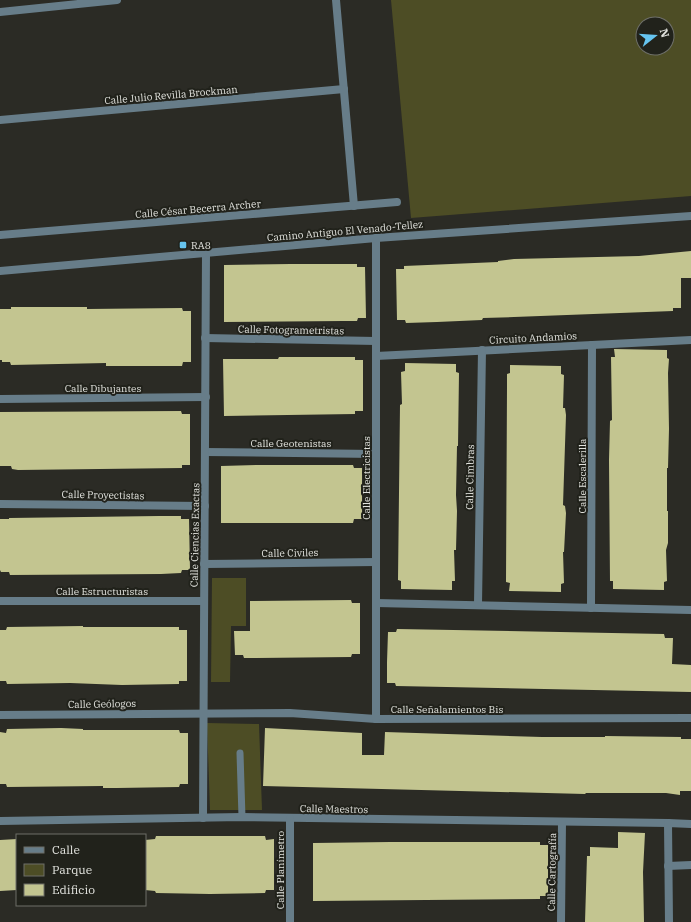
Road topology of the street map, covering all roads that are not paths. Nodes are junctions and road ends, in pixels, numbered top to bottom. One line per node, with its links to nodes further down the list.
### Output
1 (118, 0): 3 (street)
2 (336, 0): 4 (street)
3 (0, 12)
4 (344, 89): 5 (street, Calle Julio Revilla Brockman); 7 (street)
5 (0, 120)
6 (397, 202): 7 (street, Calle César Becerra Archer)
7 (354, 206): 9 (street, Calle César Becerra Archer)
8 (691, 216): 10 (street, Camino Antiguo El Venado-Tellez)
9 (0, 235)
10 (376, 238): 11 (street, Camino Antiguo El Venado-Tellez); 15 (street, Calle Electricistas)
11 (206, 253): 12 (street, Camino Antiguo El Venado-Tellez); 13 (street, Calle Ciencias Exactas)
12 (0, 271)
13 (205, 338): 15 (street, Calle Fotogrametristas); 19 (street, Calle Ciencias Exactas)
14 (691, 340): 16 (street, Circuito Andamios)
15 (376, 341): 18 (street, Calle Electricistas)
16 (592, 345): 17 (street, Circuito Andamios); 31 (street, Calle Escalerilla)
17 (482, 350): 18 (street, Circuito Andamios); 30 (street, Calle Cimbras)
18 (376, 356): 22 (street, Calle Electricistas)
19 (206, 397): 20 (street, Calle Dibujantes); 21 (street, Calle Ciencias Exactas)
20 (0, 399)
21 (205, 452): 22 (street, Calle Geotenistas); 24 (street, Calle Ciencias Exactas)
22 (376, 454): 25 (street, Calle Electricistas)
23 (0, 504): 24 (street, Calle Proyectistas)
24 (205, 506): 26 (street, Calle Ciencias Exactas)
25 (376, 562): 26 (street, Calle Civiles); 29 (street, Calle Electricistas)
26 (204, 564): 28 (street, Calle Ciencias Exactas)
27 (0, 601): 28 (street, Calle Estructuristas)
28 (204, 601): 33 (street, Calle Ciencias Exactas)
29 (376, 603): 30 (street); 36 (street, Calle Electricistas)
30 (478, 604): 31 (street)
31 (591, 608): 32 (street)
32 (691, 610)
33 (204, 714): 34 (street, Calle Geólogos); 36 (street, Calle Señalamientos Bis); 38 (street, Calle Ciencias Exactas)
34 (0, 715)
35 (691, 718): 36 (street, Calle Señalamientos Bis)
36 (376, 719)
37 (240, 753): 39 (lane)
38 (203, 818): 39 (street, Calle Maestros); 41 (street, Calle Maestros)
39 (242, 818): 40 (street, Calle Maestros)
40 (290, 818): 42 (street, Calle Maestros); 47 (street, Calle Planímetro)
41 (0, 821)
42 (562, 822): 43 (street, Calle Maestros); 48 (street, Calle Cartografía)
43 (668, 823): 44 (street, Calle Maestros); 46 (street)
44 (691, 824)
45 (691, 865): 46 (street)
46 (668, 866): 49 (street)
47 (290, 922)
48 (561, 922)
49 (669, 922)

